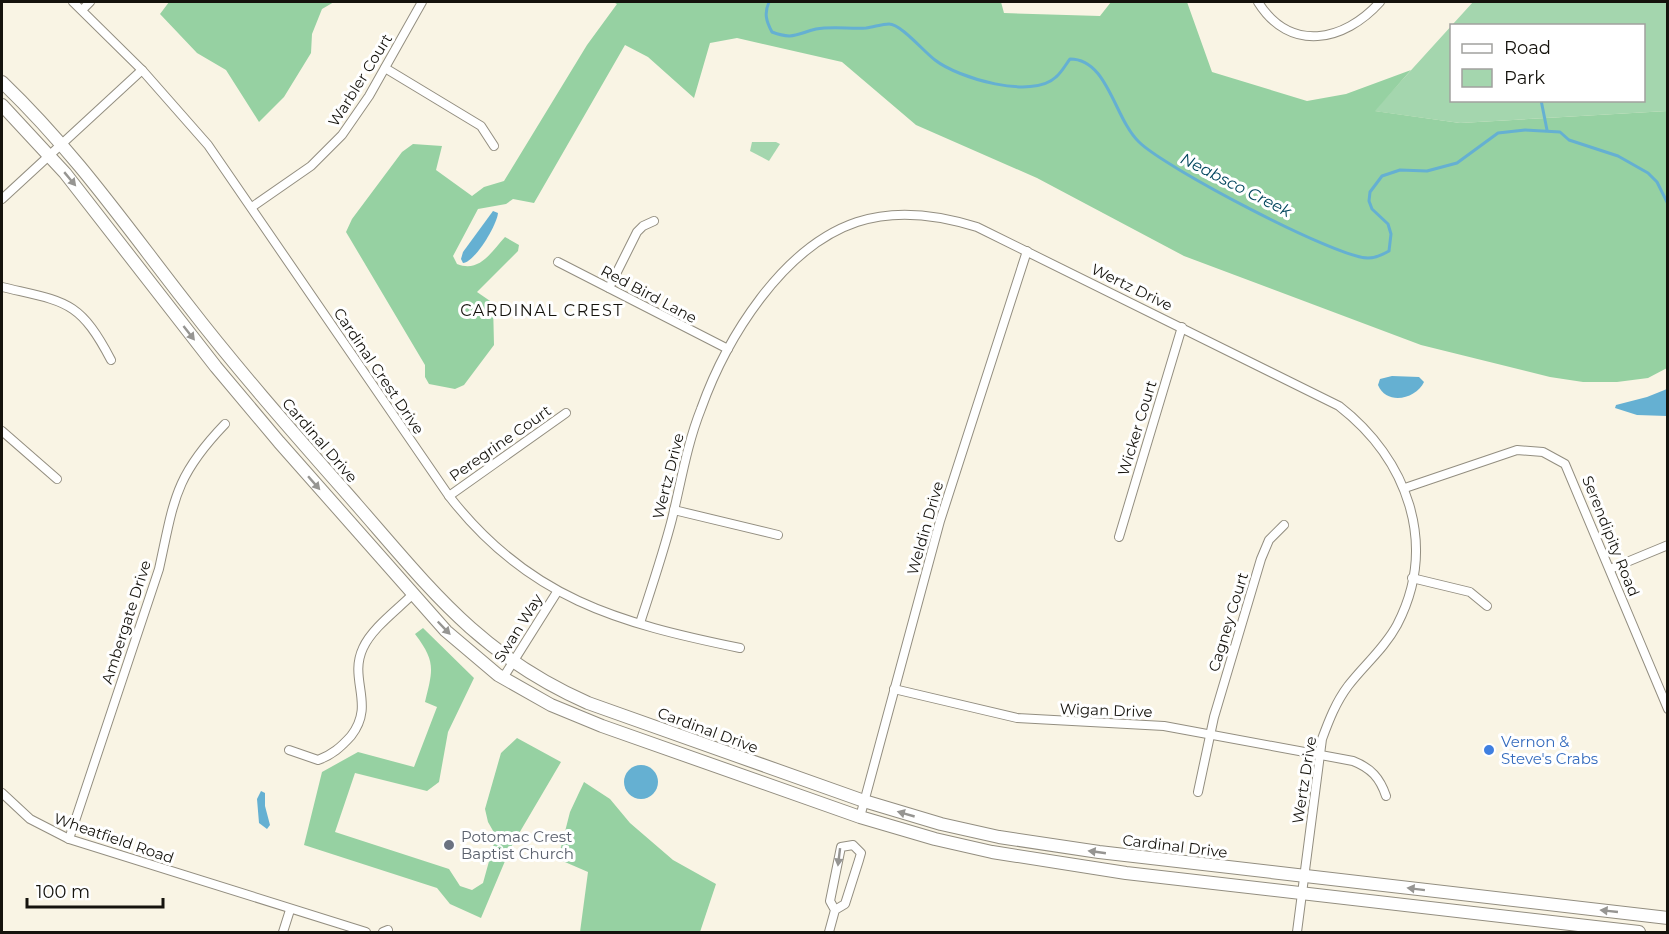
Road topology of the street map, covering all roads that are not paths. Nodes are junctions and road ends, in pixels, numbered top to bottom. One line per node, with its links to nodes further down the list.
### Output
1 (73, 2): 6 (street, Cardinal Crest Drive)
2 (90, 2): 6 (street)
3 (422, 2): 7 (street, Warbler Court)
4 (1258, 2): 5 (street)
5 (1380, 2)
6 (82, 10): 8 (street, Cardinal Crest Drive)
7 (385, 68): 12 (street); 15 (street, Warbler Court)
8 (142, 70): 11 (street); 15 (street, Cardinal Crest Drive)
9 (2, 82): 11 (main road, Cardinal Drive)
10 (2, 105): 13 (main road, Cardinal Drive)
11 (61, 143): 13 (street); 42 (main road, Cardinal Drive)
12 (494, 146)
13 (48, 154): 14 (street); 38 (main road, Cardinal Drive, one-way to 38)
14 (2, 199)
15 (252, 207): 29 (street, Cardinal Crest Drive)
16 (654, 221): 20 (street)
17 (1027, 251): 21 (street, Wertz Drive); 22 (street, Wertz Drive); 44 (street, Weldin Drive)
18 (558, 262): 20 (street, Red Bird Lane)
19 (2, 287): 23 (street)
20 (609, 288): 22 (street, Red Bird Lane)
21 (1182, 327): 28 (street, Wertz Drive); 33 (street, Wicker Court)
22 (728, 349): 30 (street, Wertz Drive)
23 (111, 360)
24 (566, 413): 29 (street, Peregrine Court)
25 (225, 424): 54 (street, Ambergate Drive)
26 (2, 431): 27 (street)
27 (57, 479)
28 (1405, 488): 35 (street, Serendipity Road); 36 (street, Wertz Drive)
29 (448, 495): 37 (street, Cardinal Crest Drive)
30 (674, 510): 32 (street); 40 (street, Wertz Drive)
31 (1284, 525): 46 (street, Cagney Court)
32 (778, 535)
33 (1119, 537)
34 (1668, 545): 35 (street)
35 (1610, 569): 45 (street, Serendipity Road)
36 (1412, 578): 39 (street); 48 (street, Wertz Drive)
37 (557, 592): 40 (street, Cardinal Crest Drive); 42 (street, Swan Way)
38 (412, 594): 43 (main road, Cardinal Drive, one-way to 43); 47 (street)
39 (1487, 606)
40 (640, 623): 41 (street, Cardinal Crest Drive)
41 (740, 648)
42 (513, 663): 43 (street, Swan Way); 52 (main road, Cardinal Drive)
43 (503, 678): 53 (main road, Cardinal Drive)
44 (894, 689): 46 (street, Wigan Drive); 52 (street, Weldin Drive)
45 (1668, 709)
46 (1209, 734): 48 (street, Wigan Drive); 49 (street, Cagney Court)
47 (289, 750)
48 (1318, 754): 51 (street, Wigan Drive); 55 (street, Wertz Drive)
49 (1198, 792)
50 (2, 794): 54 (street, Wheatfield Road)
51 (1386, 796)
52 (864, 801): 53 (street, Weldin Drive); 55 (main road, Cardinal Drive, one-way to 52)
53 (860, 817): 56 (main road, Cardinal Drive)
54 (69, 839): 57 (street, Wheatfield Road)
55 (1303, 876): 56 (street, Wertz Drive); 59 (main road, Cardinal Drive, one-way to 55)
56 (1302, 893): 60 (main road, Cardinal Drive); 64 (street, Wertz Drive)
57 (290, 910): 61 (street); 62 (street, Wheatfield Road)
58 (835, 910): 58 (street, one-way to 58); 63 (street)
59 (1668, 918)
60 (1572, 929): 65 (main road, Cardinal Drive)
61 (283, 933)
62 (366, 933)
63 (829, 933)
64 (1297, 933)
65 (1639, 933)

